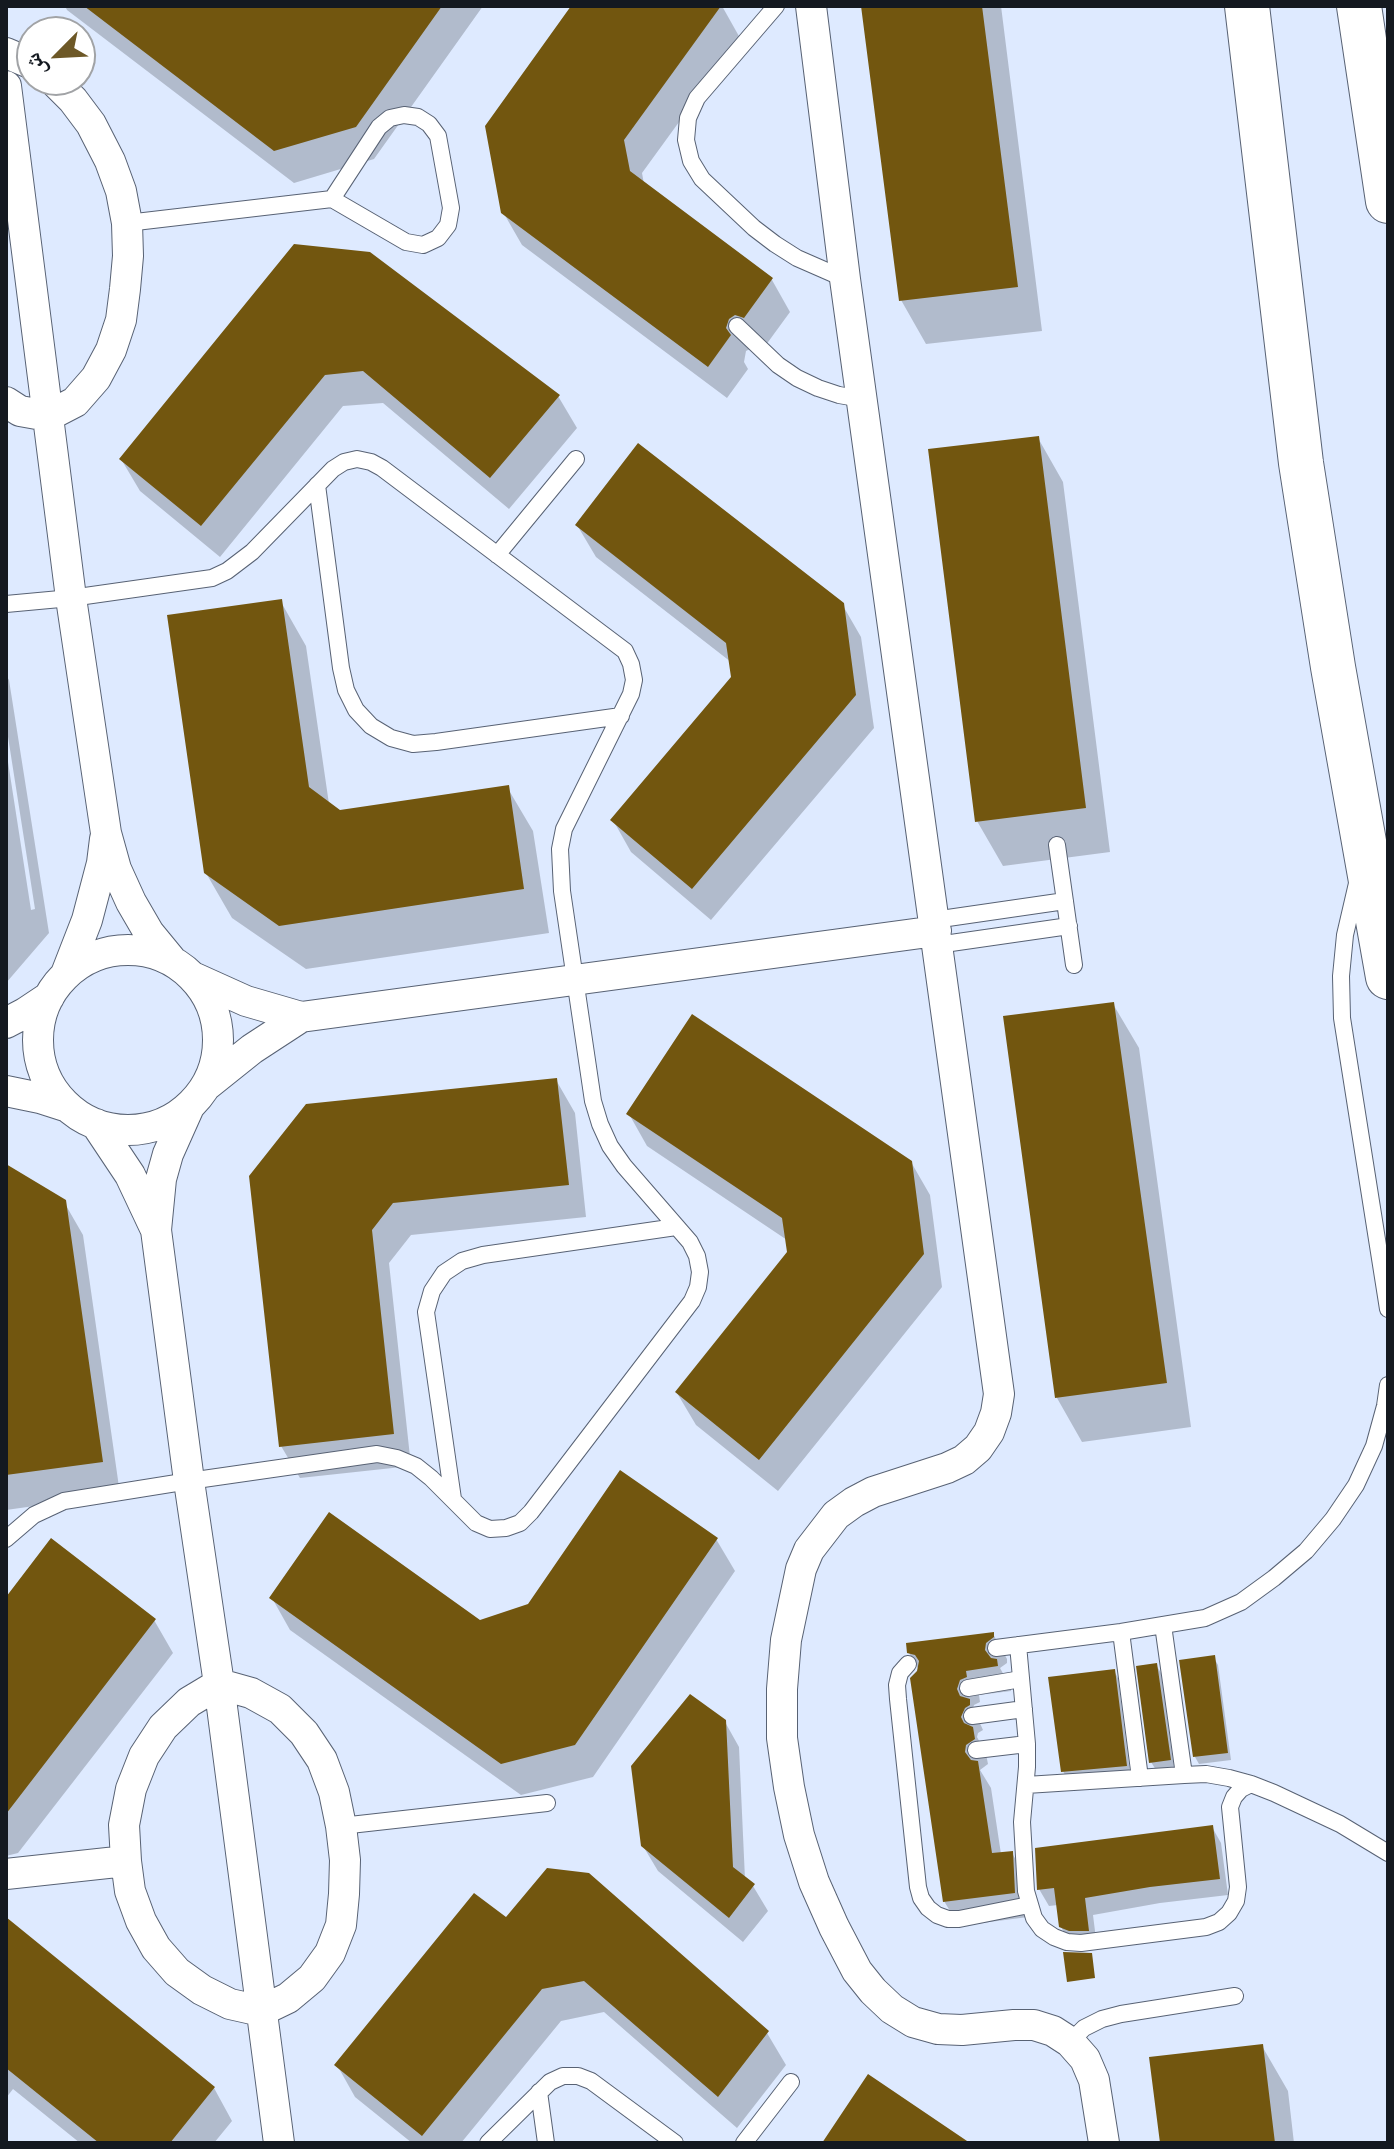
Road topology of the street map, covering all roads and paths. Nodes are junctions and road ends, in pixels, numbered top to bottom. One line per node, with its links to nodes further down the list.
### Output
1 (776, 6): 10 (lane)
2 (811, 6): 10 (street)
3 (1247, 6): 23 (highway)
4 (1359, 6): 8 (highway)
5 (6, 86): 14 (street)
6 (69, 96): 9 (street)
7 (332, 199): 7 (lane); 9 (lane)
8 (1388, 201)
9 (127, 223): 14 (street)
10 (845, 279): 12 (street)
11 (737, 326): 12 (lane)
12 (862, 399): 26 (street)
13 (6, 402): 14 (street)
14 (48, 416): 18 (street)
15 (576, 459): 17 (lane)
16 (317, 485): 17 (lane); 18 (lane); 20 (lane)
17 (497, 555): 20 (lane)
18 (71, 598): 19 (lane); 21 (street)
19 (6, 604)
20 (621, 716): 30 (lane)
21 (106, 833): 28 (street); 31 (street)
22 (1057, 845): 24 (lane)
23 (1365, 854): 29 (highway); 40 (lane)
24 (1065, 901): 25 (lane); 26 (lane)
25 (1069, 926): 26 (lane); 27 (lane)
26 (936, 932): 30 (street); 69 (street)
27 (1074, 965)
28 (183, 970): 31 (street); 32 (street); 35 (street)
29 (1388, 977)
30 (576, 981): 32 (street); 38 (lane)
31 (57, 986): 33 (street); 36 (street)
32 (301, 1017): 35 (street)
33 (6, 1023)
34 (6, 1091): 36 (street)
35 (198, 1096): 37 (street); 39 (street)
36 (68, 1107): 37 (street)
37 (96, 1124): 39 (street)
38 (676, 1227): 43 (lane); 43 (lane)
39 (156, 1230): 42 (street)
40 (1388, 1309)
41 (1388, 1385): 45 (lane)
42 (189, 1481): 43 (lane); 44 (lane); 51 (street)
43 (453, 1499)
44 (6, 1539)
45 (1163, 1625): 46 (lane); 57 (lane)
46 (1121, 1632): 47 (lane); 58 (lane)
47 (1018, 1645): 48 (lane); 50 (lane)
48 (996, 1648)
49 (908, 1664): 66 (lane)
50 (1021, 1679): 52 (lane); 53 (lane)
51 (219, 1684): 62 (street); 64 (street); 68 (street)
52 (968, 1688)
53 (1024, 1709): 54 (lane); 55 (lane)
54 (972, 1716)
55 (1027, 1744): 56 (lane); 60 (lane)
56 (976, 1750)
57 (1184, 1775): 58 (lane); 59 (lane)
58 (1140, 1778): 60 (lane)
59 (1251, 1784): 63 (lane); 66 (lane)
60 (1026, 1785): 66 (lane)
61 (547, 1803): 62 (lane)
62 (341, 1826): 68 (street)
63 (1388, 1853)
64 (126, 1861): 65 (street); 68 (street)
65 (6, 1874)
66 (1029, 1905)
67 (1235, 1996): 69 (lane)
68 (261, 2011): 72 (street)
69 (1070, 2042): 77 (street)
70 (791, 2082): 76 (lane)
71 (539, 2092): 73 (lane); 74 (lane); 75 (lane)
72 (279, 2143)
73 (488, 2143)
74 (546, 2143)
75 (675, 2143)
76 (744, 2143)
77 (1104, 2143)

